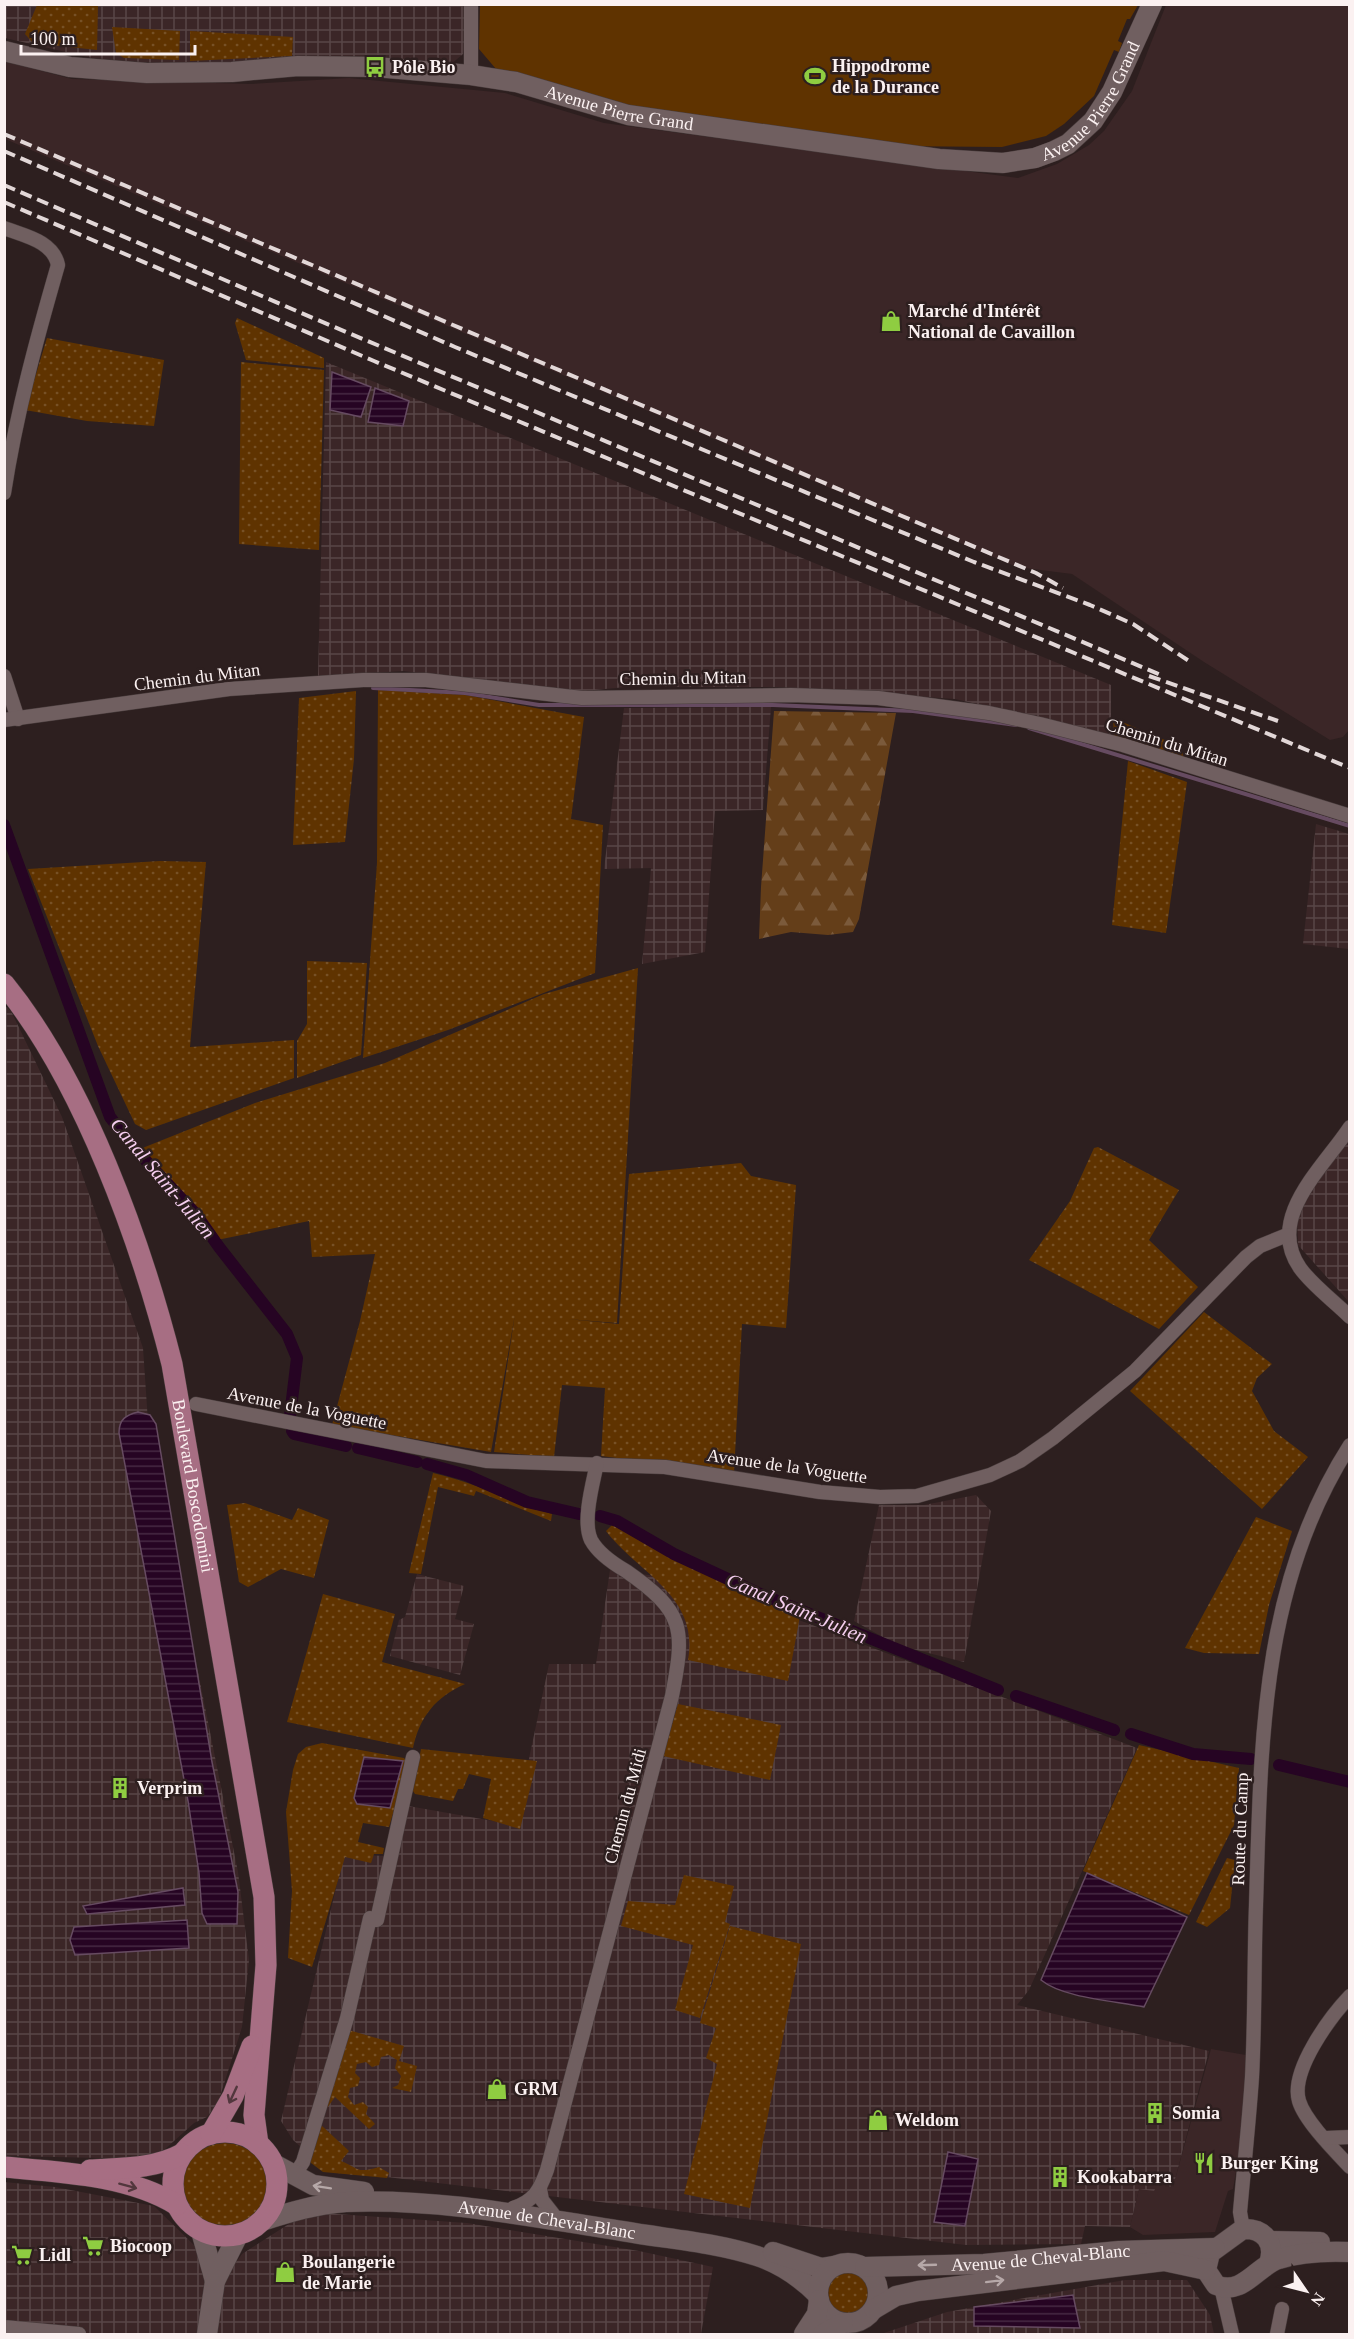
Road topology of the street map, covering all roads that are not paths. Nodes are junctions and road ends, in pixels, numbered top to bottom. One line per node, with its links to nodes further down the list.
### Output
1 (471, 4): 4 (street)
2 (1152, 4): 4 (main road, Avenue Pierre Grand)
3 (4, 51): 4 (main road, Avenue Pierre Grand)
4 (471, 75)
5 (4, 228): 6 (street)
6 (4, 493)
7 (4, 676): 8 (street)
8 (11, 720): 9 (street, Chemin du Mitan)
9 (1350, 816)
10 (4, 984): 19 (main road, Boulevard Boscodomini)
11 (1350, 1127): 12 (street)
12 (1287, 1235): 13 (street); 16 (street, Avenue de la Voguette)
13 (1350, 1317)
14 (196, 1404): 16 (street, Avenue de la Voguette)
15 (1350, 1445): 35 (street, Route du Camp)
16 (597, 1463): 30 (street, Chemin du Midi)
17 (413, 1757): 29 (street)
18 (1350, 1996): 22 (street)
19 (260, 2020): 20 (main road, Boulevard Boscodomini, one-way to 20); 23 (main road, Boulevard Boscodomini)
20 (211, 2134): 23 (main road); 24 (main road)
21 (1350, 2137): 22 (street)
22 (1326, 2138): 27 (street)
23 (258, 2144): 25 (main road)
24 (183, 2154): 28 (main road); 31 (main road)
25 (274, 2164): 29 (main road, Avenue de Cheval-Blanc); 34 (main road)
26 (4, 2167): 28 (main road)
27 (1350, 2167)
28 (50, 2171): 31 (main road, one-way to 31)
29 (294, 2176): 32 (main road, Avenue de Cheval-Blanc, one-way to 29)
30 (540, 2189): 32 (street); 33 (street)
31 (177, 2205): 36 (main road)
32 (513, 2208): 33 (main road, Avenue de Cheval-Blanc)
33 (553, 2214): 43 (main road, Avenue de Cheval-Blanc)
34 (262, 2221): 37 (main road); 48 (main road, Avenue de Cheval-Blanc)
35 (1243, 2229): 38 (main road); 40 (main road)
36 (201, 2231): 37 (main road); 46 (main road)
37 (238, 2235): 46 (main road)
38 (1269, 2241): 39 (main road); 42 (main road)
39 (1350, 2241)
40 (1215, 2248): 44 (main road, Avenue de Cheval-Blanc, one-way to 44); 45 (main road)
41 (1350, 2252): 42 (main road)
42 (1269, 2263): 47 (main road)
43 (833, 2266): 44 (main road); 48 (main road)
44 (865, 2267): 49 (main road)
45 (1206, 2270): 47 (main road); 49 (main road, Avenue de Cheval-Blanc, one-way to 45)
46 (215, 2281): 55 (main road)
47 (1231, 2286): 53 (street)
48 (818, 2297): 51 (main road); 56 (main road)
49 (874, 2309): 51 (main road)
50 (1282, 2309): 58 (street)
51 (843, 2323): 57 (main road)
52 (4, 2327): 54 (street)
53 (1232, 2330)
54 (79, 2334)
55 (207, 2334)
56 (804, 2334)
57 (823, 2334)
58 (1277, 2334)

